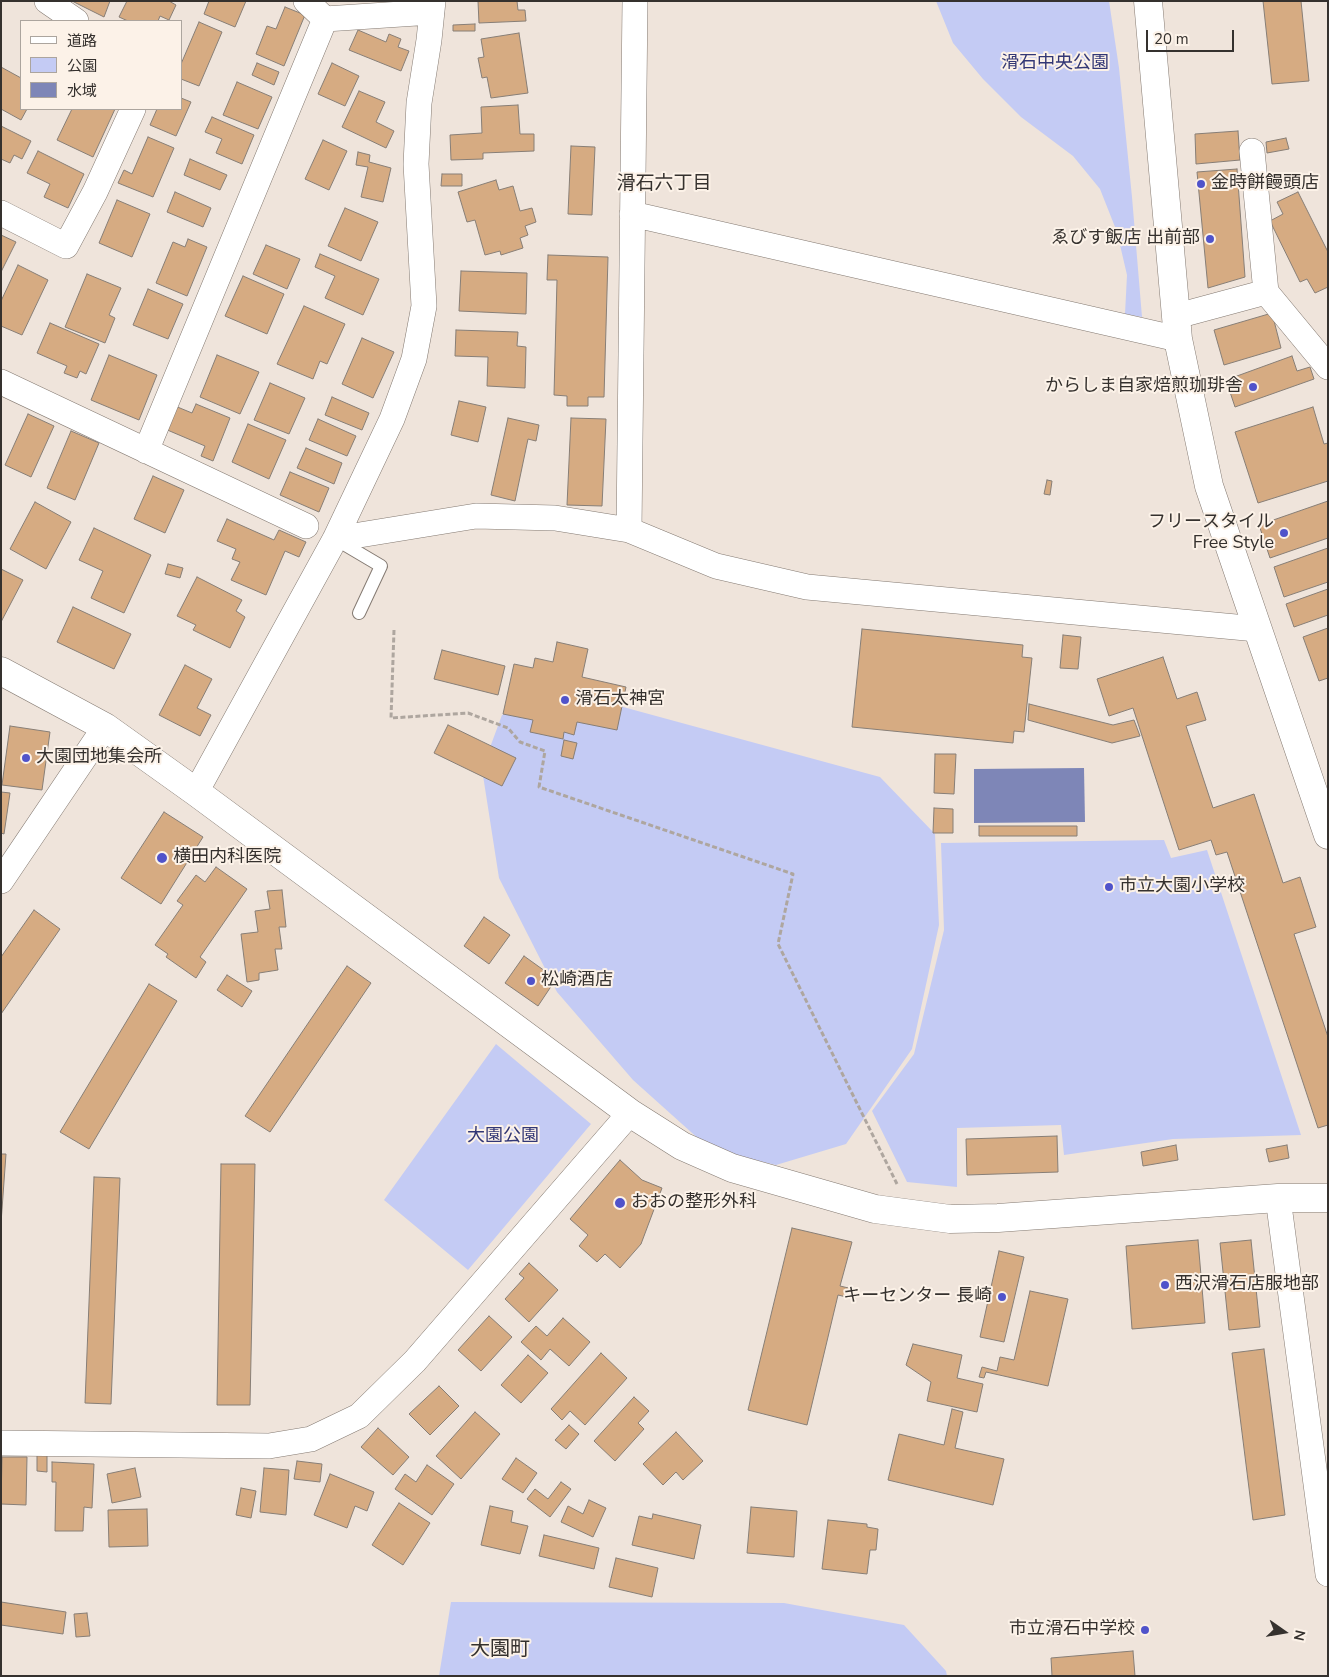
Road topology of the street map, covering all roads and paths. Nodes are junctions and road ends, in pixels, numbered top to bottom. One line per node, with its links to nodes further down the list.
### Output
1 (47, 1): 7 (street)
2 (306, 1): 6 (street)
3 (635, 1): 11 (street)
4 (1148, 1): 13 (street)
5 (432, 7): 6 (street); 19 (street)
6 (325, 19): 16 (street)
7 (75, 20)
8 (133, 110): 10 (street)
9 (1252, 151): 12 (street)
10 (1, 213)
11 (632, 214): 13 (street); 18 (street)
12 (1266, 292): 13 (street); 14 (street)
13 (1177, 328): 21 (street)
14 (1328, 367)
15 (1, 382): 16 (street)
16 (146, 451): 17 (street)
17 (306, 526)
18 (629, 530): 19 (street); 21 (street)
19 (335, 539): 20 (lane); 25 (street)
20 (360, 613)
21 (1257, 629): 26 (street)
22 (394, 630): 31 (path)
23 (1, 671): 24 (street)
24 (105, 727): 25 (street); 27 (street)
25 (196, 792): 28 (street)
26 (1328, 835)
27 (1, 881)
28 (630, 1114): 31 (street); 32 (street)
29 (1278, 1198): 30 (street); 31 (street); 33 (street)
30 (1328, 1198)
31 (911, 1214)
32 (1, 1443)
33 (1328, 1574)

